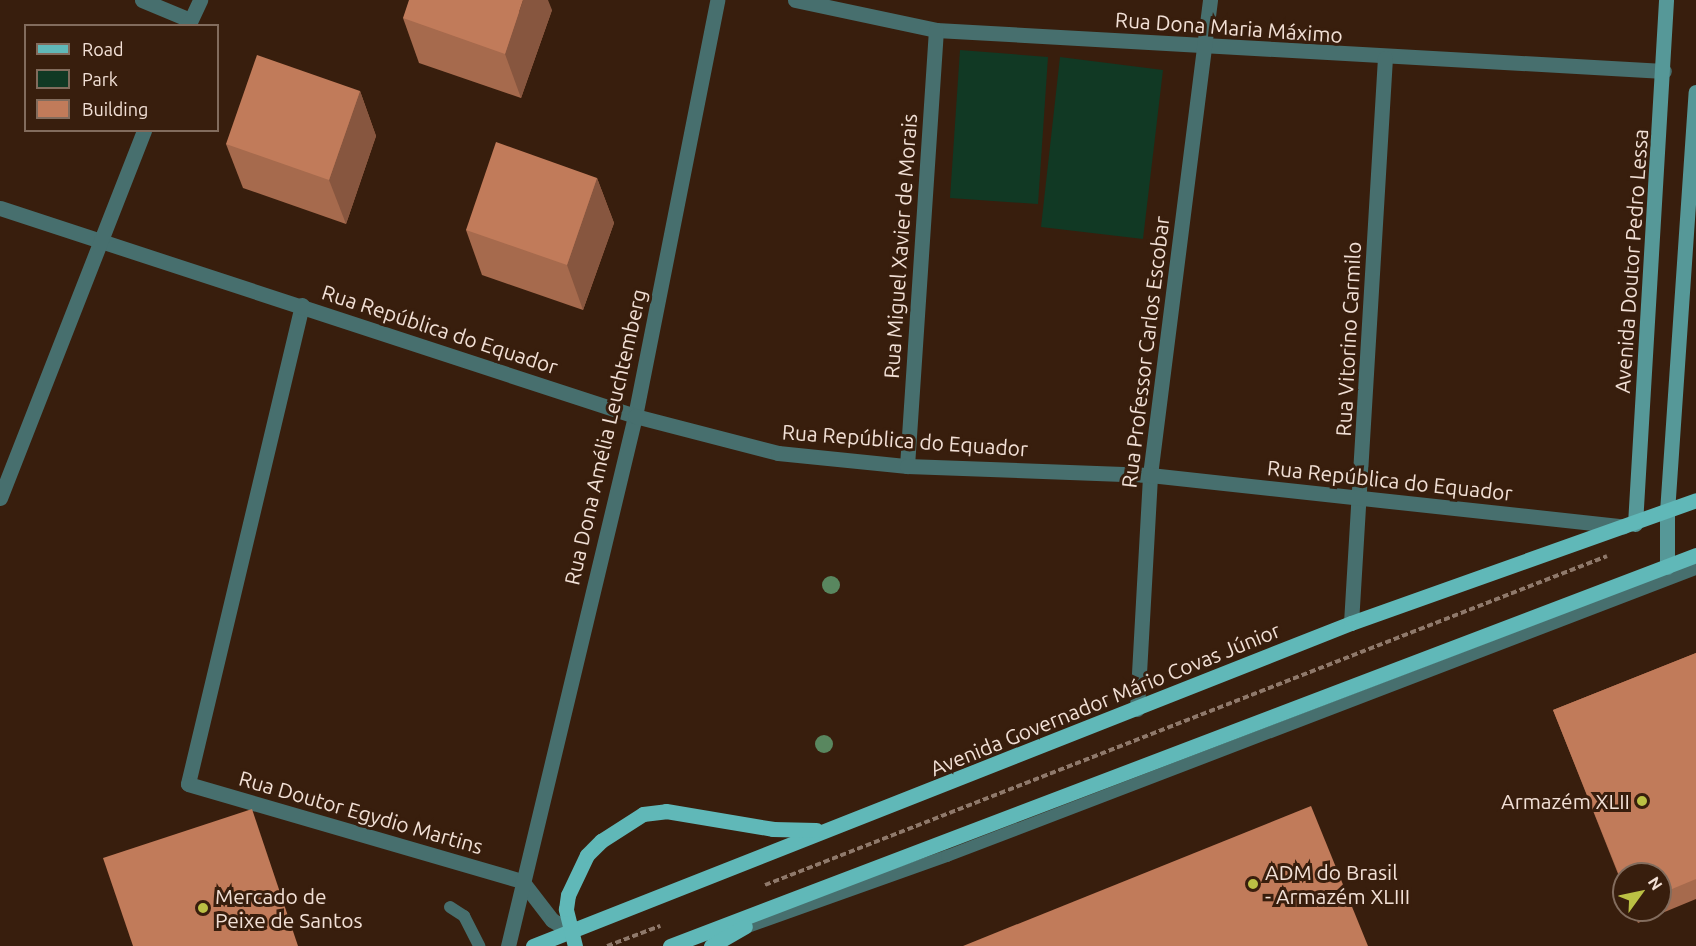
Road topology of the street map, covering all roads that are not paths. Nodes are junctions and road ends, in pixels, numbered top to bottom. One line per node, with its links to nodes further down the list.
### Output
1 (142, 0): 7 (street)
2 (200, 0): 7 (street)
3 (717, 0): 17 (street, Rua Dona Amélia Leuchtemberg)
4 (795, 0): 8 (street, Rua Dona Maria Máximo)
5 (1210, 0): 9 (street, Rua Professor Carlos Escobar)
6 (1666, 0): 11 (main road, Avenida Doutor Pedro Lessa)
7 (189, 23)
8 (936, 30): 9 (street, Rua Dona Maria Máximo); 18 (street, Rua Miguel Xavier de Morais)
9 (1203, 45): 10 (street, Rua Dona Maria Máximo); 20 (street, Rua Professor Carlos Escobar)
10 (1385, 58): 11 (street, Rua Dona Maria Máximo); 21 (street, Rua Vitorino Carmilo)
11 (1664, 71): 25 (main road, Avenida Doutor Pedro Lessa)
12 (1696, 92): 24 (main road)
13 (143, 132): 15 (street)
14 (0, 208): 15 (street, Rua República do Equador)
15 (97, 241): 16 (street, Rua República do Equador); 19 (street)
16 (302, 305): 17 (street, Rua República do Equador); 32 (street, Rua Doutor Egydio Martins)
17 (635, 416): 18 (street, Rua República do Equador); 32 (street, Rua Dona Amélia Leuchtemberg)
18 (907, 465): 20 (street, Rua República do Equador)
19 (4, 468): 22 (street)
20 (1150, 475): 21 (street, Rua República do Equador); 30 (street, Rua Professor Carlos Escobar)
21 (1360, 497): 25 (street, Rua República do Equador); 29 (street, Rua Vitorino Carmilo)
22 (0, 498)
23 (1696, 500): 24 (main road, Avenida Governador Mário Covas Júnior)
24 (1667, 512): 25 (main road, Avenida Governador Mário Covas Júnior); 27 (main road)
25 (1631, 525): 29 (main road, Avenida Governador Mário Covas Júnior)
26 (1696, 555): 27 (main road)
27 (1666, 567): 34 (main road)
28 (1696, 569): 35 (lane)
29 (1351, 623): 30 (main road, Avenida Governador Mário Covas Júnior)
30 (1137, 710): 31 (main road, Avenida Governador Mário Covas Júnior)
31 (831, 830): 36 (main road, Avenida Governador Mário Covas Júnior); 36 (main road)
32 (522, 881): 36 (street); 38 (street, Rua Dona Amélia Leuchtemberg)
33 (450, 907): 37 (lane)
34 (776, 908): 35 (main road); 40 (main road)
35 (735, 932): 41 (main road)
36 (572, 939): 39 (main road, Avenida Governador Mário Covas Júnior)
37 (479, 946)
38 (508, 946)
39 (533, 946)
40 (670, 946)
41 (711, 946)

